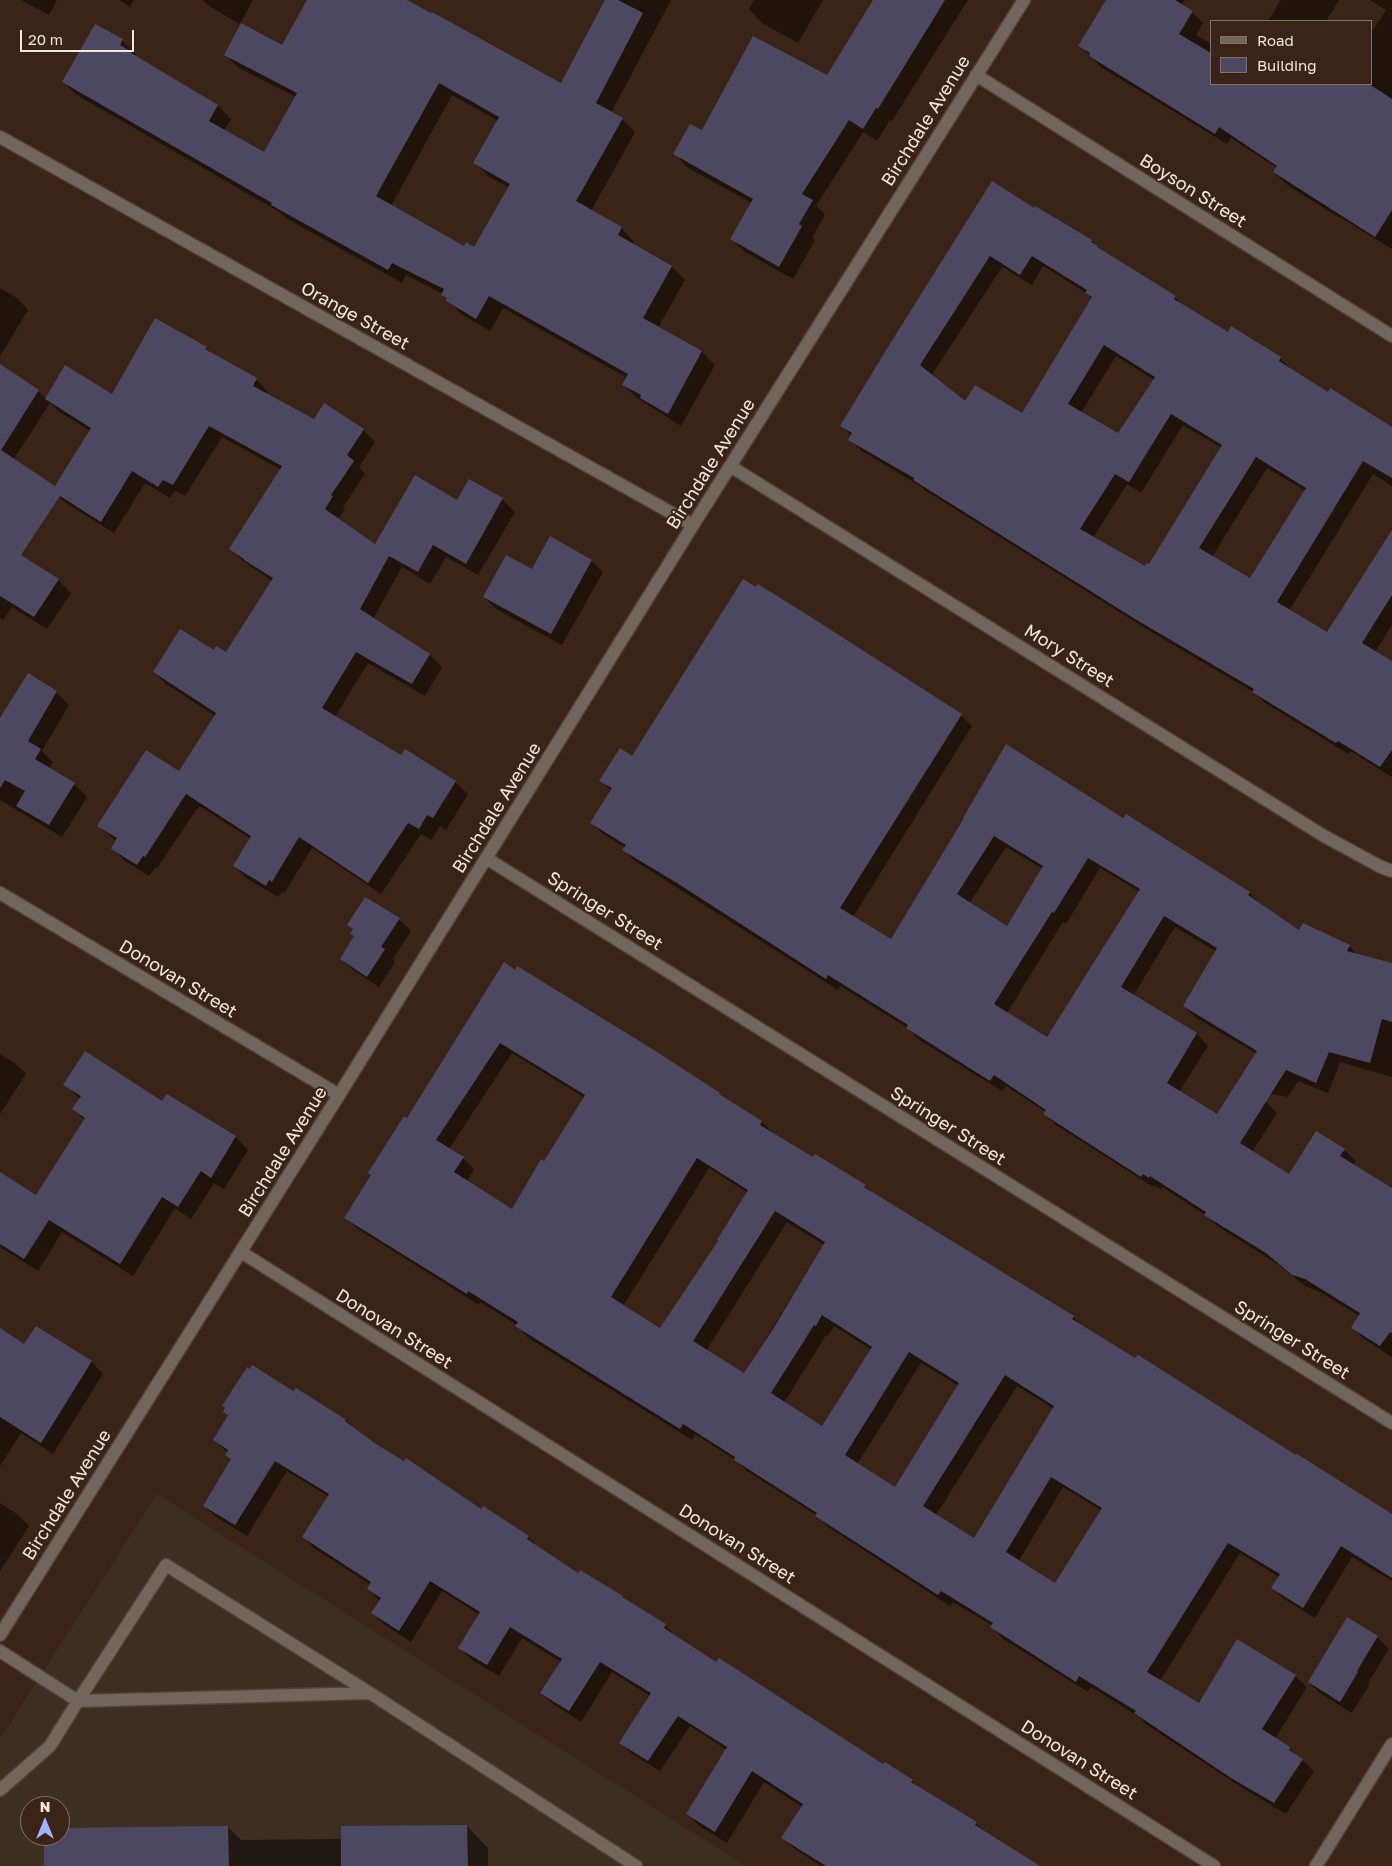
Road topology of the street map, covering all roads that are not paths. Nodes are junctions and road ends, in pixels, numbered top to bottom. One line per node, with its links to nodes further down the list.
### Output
1 (1024, 0): 2 (street, Birchdale Avenue)
2 (976, 76): 4 (street, Boyson Street); 5 (street, Birchdale Avenue)
3 (0, 137): 6 (street, Orange Street)
4 (1392, 336)
5 (730, 466): 6 (street, Birchdale Avenue); 8 (street, Mory Street)
6 (693, 525): 7 (street, Birchdale Avenue)
7 (486, 858): 10 (street, Birchdale Avenue); 12 (street, Springer Street)
8 (1392, 871)
9 (0, 893): 10 (street, Donovan Street)
10 (339, 1095): 11 (street, Birchdale Avenue)
11 (241, 1252): 13 (street, Birchdale Avenue); 20 (street, Donovan Street)
12 (1392, 1423)
13 (0, 1635)
14 (0, 1651): 16 (street)
15 (370, 1693): 16 (street); 16 (street); 19 (street)
16 (78, 1701): 18 (street)
17 (1392, 1744): 21 (street)
18 (0, 1790)
19 (636, 1866)
20 (1214, 1866)
21 (1316, 1866)

